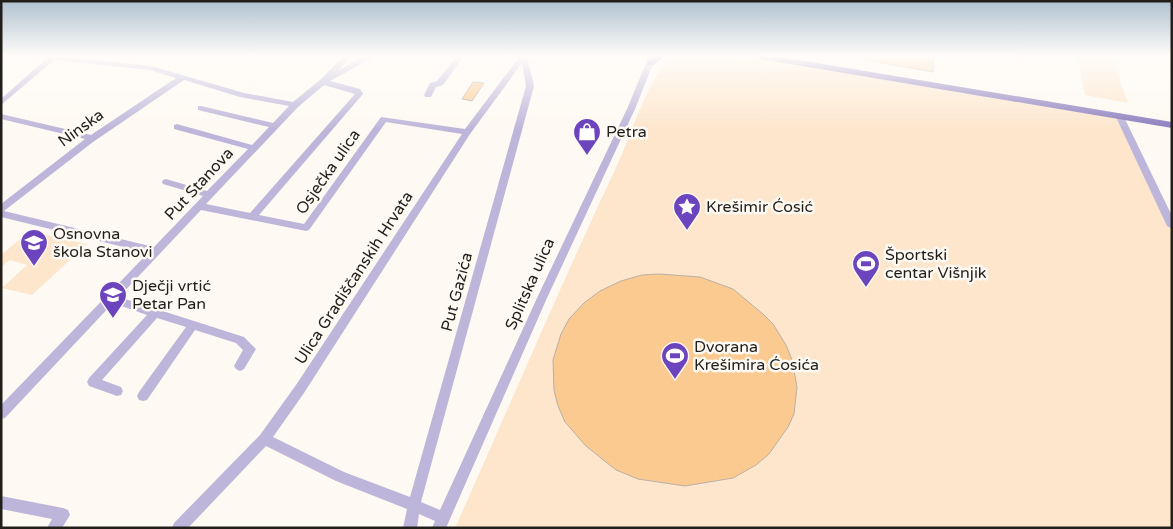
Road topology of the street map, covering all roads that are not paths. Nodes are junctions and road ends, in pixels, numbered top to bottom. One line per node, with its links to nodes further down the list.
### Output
1 (25, 81): 11 (street)
2 (177, 81): 20 (street, Ninska)
3 (195, 81): 12 (street)
4 (442, 81): 10 (street)
5 (505, 81): 19 (street, Ulica Gradiščanskih Hrvata)
6 (529, 81): 39 (street, Put Gazića)
7 (642, 81): 40 (street, Splitska ulica)
8 (911, 81): 14 (main road)
9 (324, 82): 12 (street, Put Stanova); 27 (street)
10 (428, 95)
11 (1, 103)
12 (295, 105): 17 (street, Put Stanova)
13 (202, 108): 17 (street)
14 (1119, 115): 16 (main road); 28 (street)
15 (1, 116): 20 (street)
16 (1172, 125)
17 (274, 126): 21 (street, Put Stanova)
18 (177, 127): 21 (street)
19 (467, 132): 27 (street, Osječka ulica); 37 (street, Ulica Gradiščanskih Hrvata)
20 (92, 138): 25 (street, Ninska)
21 (254, 148): 23 (street, Put Stanova)
22 (166, 182): 23 (street)
23 (209, 195): 24 (street, Put Stanova)
24 (199, 206): 27 (street, Osječka ulica); 29 (street, Put Stanova)
25 (1, 209)
26 (1, 214): 29 (street)
27 (252, 217)
28 (1172, 226)
29 (157, 251): 30 (street, Put Stanova)
30 (112, 299): 31 (street); 36 (street, Put Stanova)
31 (155, 312): 32 (street); 34 (street)
32 (193, 325): 33 (street); 35 (street)
33 (240, 366)
34 (117, 391)
35 (143, 396)
36 (1, 414)
37 (264, 439): 39 (street); 42 (street, Ulica Gradiščanskih Hrvata)
38 (1, 502): 41 (street)
39 (414, 504): 40 (street); 43 (street, Put Gazića)
40 (441, 523)
41 (54, 528)
42 (179, 528)
43 (410, 528)

